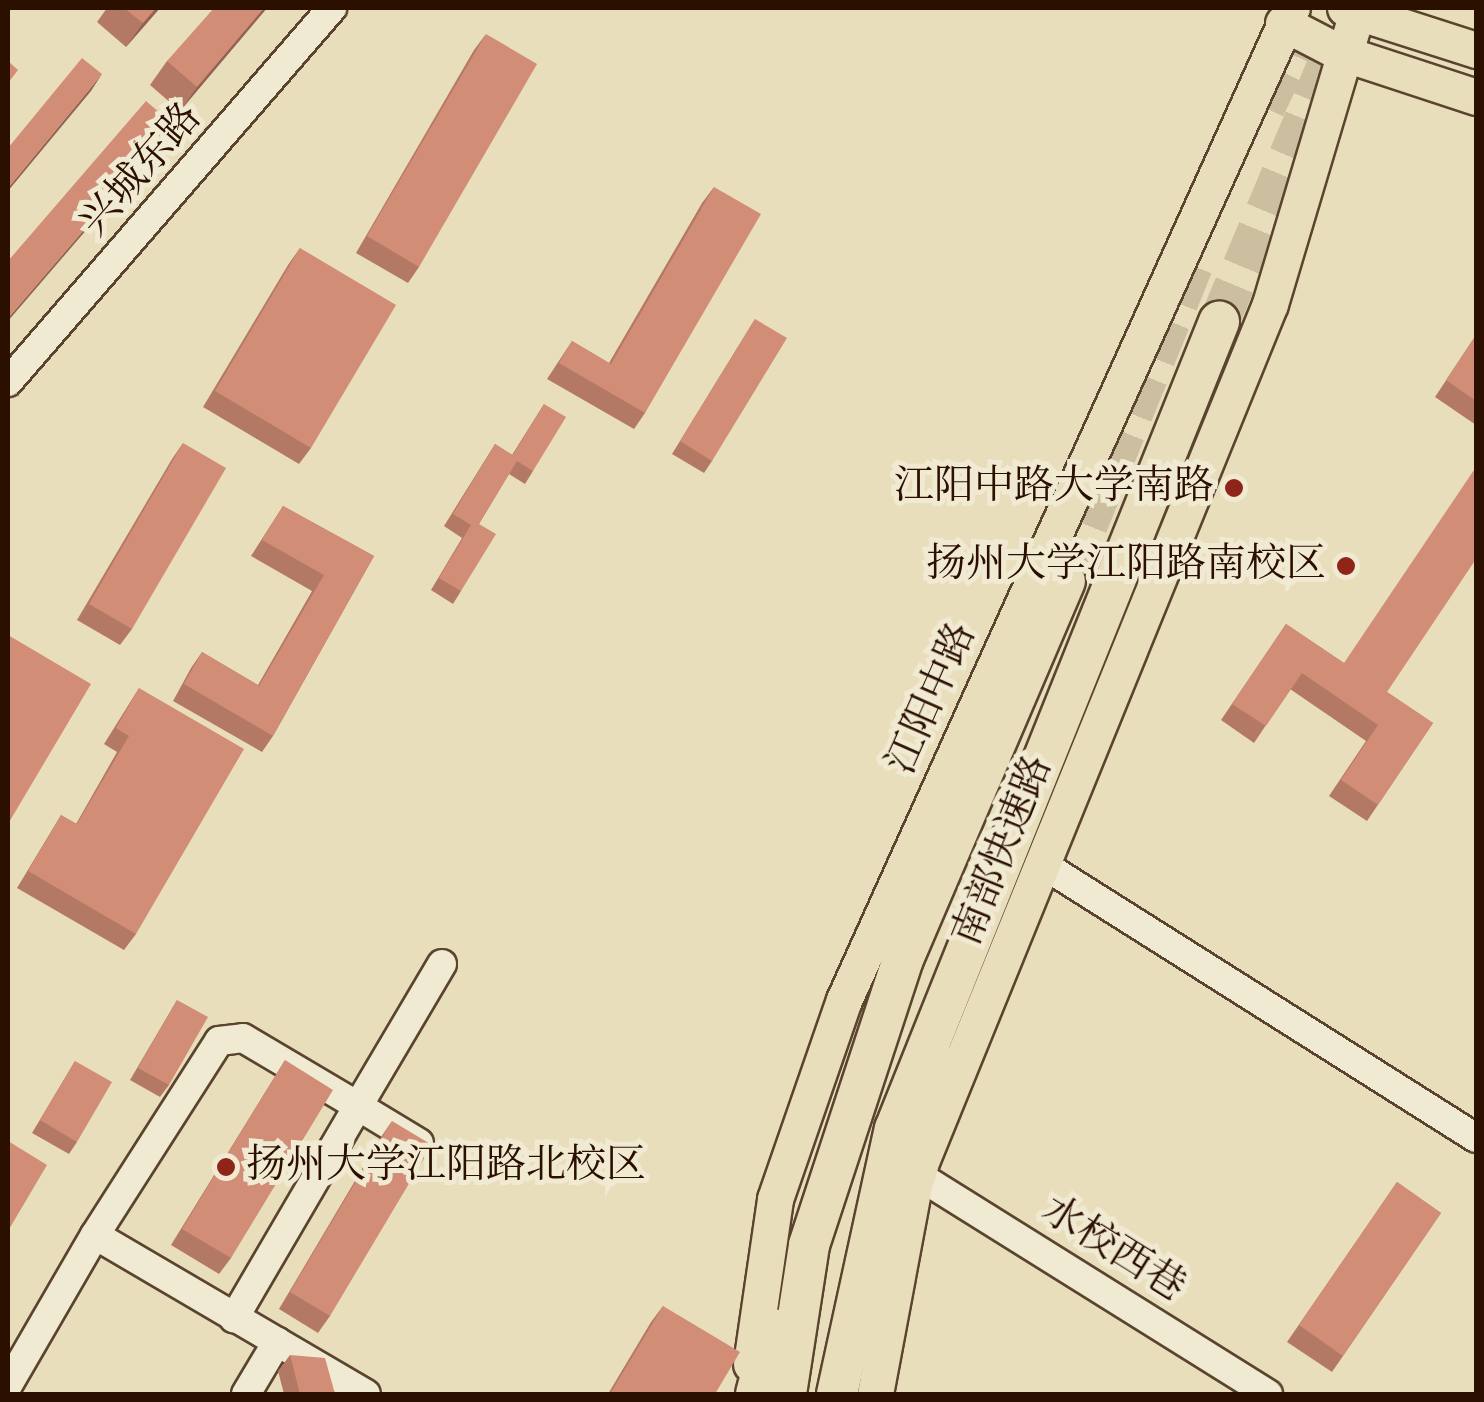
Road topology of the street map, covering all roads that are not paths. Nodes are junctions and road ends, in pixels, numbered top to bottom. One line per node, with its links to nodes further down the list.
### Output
1 (332, 8): 8 (street, 兴城东路)
2 (1353, 9): 4 (main road); 5 (main road)
3 (1281, 13): 5 (main road); 24 (main road, 江阳中路)
4 (1476, 50)
5 (1338, 52): 6 (main road); 11 (main road)
6 (1476, 98)
7 (1219, 322): 10 (highway, 南部快速路)
8 (8, 382)
9 (1065, 581): 12 (highway, 南部快速路)
10 (1090, 639): 17 (highway); 27 (highway, 南部快速路)
11 (1047, 867): 15 (street); 17 (main road)
12 (903, 959): 25 (highway); 26 (highway, 南部快速路)
13 (442, 964): 14 (street)
14 (358, 1106): 16 (street); 18 (street); 19 (street)
15 (1476, 1138)
16 (419, 1143)
17 (916, 1174): 28 (main road); 29 (street, 水校西巷)
18 (95, 1236): 19 (street); 21 (street)
19 (234, 1318): 20 (street)
20 (276, 1342): 22 (street); 23 (street)
21 (8, 1384)
22 (246, 1394)
23 (366, 1394)
24 (747, 1394)
25 (756, 1394)
26 (786, 1394)
27 (837, 1394)
28 (875, 1394)
29 (1268, 1394)

